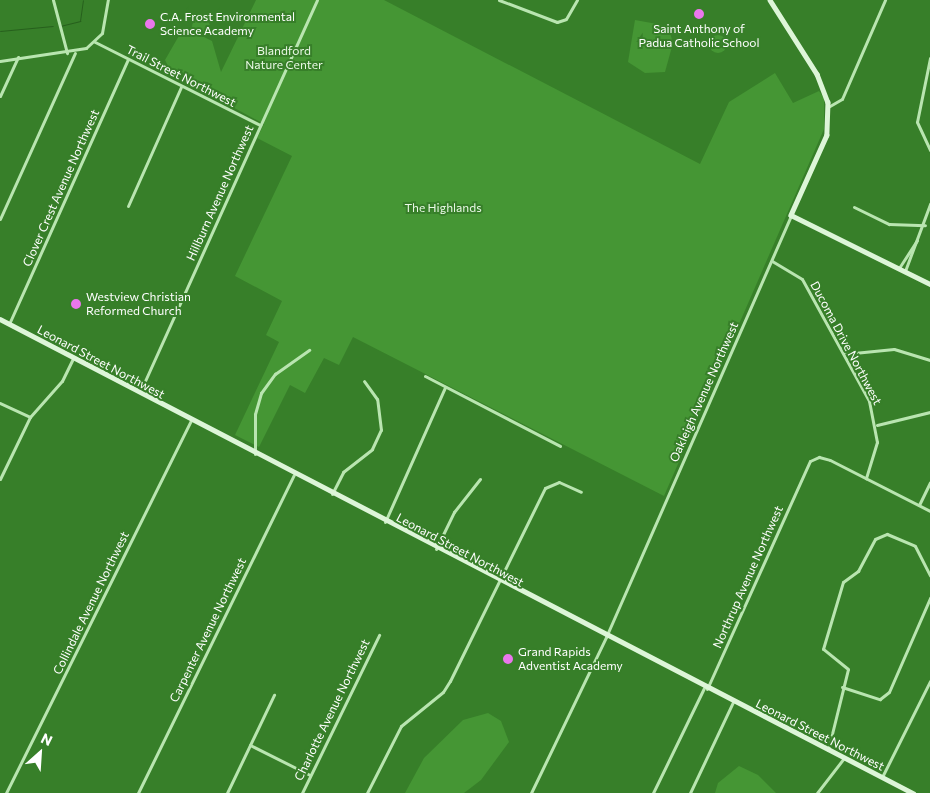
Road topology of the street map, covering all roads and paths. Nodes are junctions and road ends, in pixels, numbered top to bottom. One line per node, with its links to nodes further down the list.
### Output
1 (53, 0): 9 (street)
2 (108, 0): 8 (street)
3 (317, 0): 18 (street, Hillburn Avenue Northwest)
4 (500, 0): 5 (street)
5 (577, 0)
6 (770, 0): 17 (main road, Oakleigh Avenue Northwest)
7 (885, 0): 17 (street)
8 (95, 42): 10 (street); 13 (street, Trail Street Northwest)
9 (67, 53): 10 (street); 11 (street)
10 (75, 53): 24 (street)
11 (18, 58): 14 (street); 16 (street)
12 (930, 58): 19 (street)
13 (128, 59): 15 (street, Trail Street Northwest); 32 (street, Clover Crest Avenue Northwest)
14 (0, 61)
15 (182, 87): 18 (street, Trail Street Northwest); 21 (street)
16 (0, 96)
17 (828, 107): 23 (main road, Oakleigh Avenue Northwest)
18 (260, 125): 40 (street, Hillburn Avenue Northwest)
19 (930, 150)
20 (930, 204): 25 (street)
21 (128, 206)
22 (854, 207): 25 (street)
23 (791, 215): 27 (street, Oakleigh Avenue Northwest); 28 (main road)
24 (0, 219)
25 (925, 225): 26 (street)
26 (918, 240): 28 (street); 29 (street)
27 (772, 261): 34 (street, Ducoma Drive Northwest); 63 (street, Oakleigh Avenue Northwest)
28 (899, 268): 29 (main road)
29 (905, 271): 30 (main road)
30 (930, 284)
31 (0, 319): 32 (main road, Leonard Street Northwest)
32 (9, 324): 35 (main road, Leonard Street Northwest)
33 (309, 350): 47 (street)
34 (844, 354): 36 (street); 45 (street, Ducoma Drive Northwest)
35 (73, 358): 40 (main road, Leonard Street Northwest); 43 (street)
36 (930, 360)
37 (425, 376): 39 (street)
38 (364, 380): 54 (street)
39 (445, 387): 46 (street); 57 (street)
40 (139, 393): 44 (main road, Leonard Street Northwest)
41 (0, 403): 43 (street)
42 (930, 412): 45 (street)
43 (30, 417): 50 (street)
44 (191, 420): 47 (main road, Leonard Street Northwest); 74 (street, Collindale Avenue Northwest)
45 (877, 425): 49 (street, Ducoma Drive Northwest)
46 (560, 446)
47 (255, 454): 48 (main road, Leonard Street Northwest)
48 (294, 475): 54 (main road, Leonard Street Northwest); 75 (street, Carpenter Avenue Northwest)
49 (866, 478): 55 (street); 66 (street, Northrup Avenue Northwest)
50 (0, 479)
51 (480, 479): 58 (street)
52 (930, 482): 55 (street)
53 (580, 492): 60 (street)
54 (332, 494): 57 (main road, Leonard Street Northwest)
55 (919, 505): 56 (street)
56 (930, 511)
57 (385, 522): 58 (main road, Leonard Street Northwest)
58 (436, 549): 60 (main road, Leonard Street Northwest)
59 (930, 575): 65 (street)
60 (498, 582): 63 (main road, Leonard Street Northwest); 78 (street)
61 (930, 598): 65 (street)
62 (379, 635): 72 (street, Charlotte Avenue Northwest)
63 (606, 637): 66 (main road, Leonard Street Northwest); 79 (street, Oakleigh Avenue Northwest)
64 (930, 681): 73 (street)
65 (842, 687): 70 (street)
66 (706, 688): 68 (main road, Leonard Street Northwest); 80 (street, Northrup Avenue Northwest)
67 (274, 695): 69 (street)
68 (733, 702): 70 (main road, Leonard Street Northwest); 81 (street)
69 (250, 746): 72 (street); 76 (street)
70 (828, 750): 71 (main road, Leonard Street Northwest)
71 (844, 758): 73 (main road, Leonard Street Northwest); 82 (street)
72 (310, 775): 77 (street, Charlotte Avenue Northwest)
73 (882, 777): 83 (main road, Leonard Street Northwest)
74 (6, 793)
75 (138, 793)
76 (226, 793)
77 (302, 793)
78 (367, 793)
79 (531, 793)
80 (653, 793)
81 (690, 793)
82 (817, 793)
83 (912, 793)

